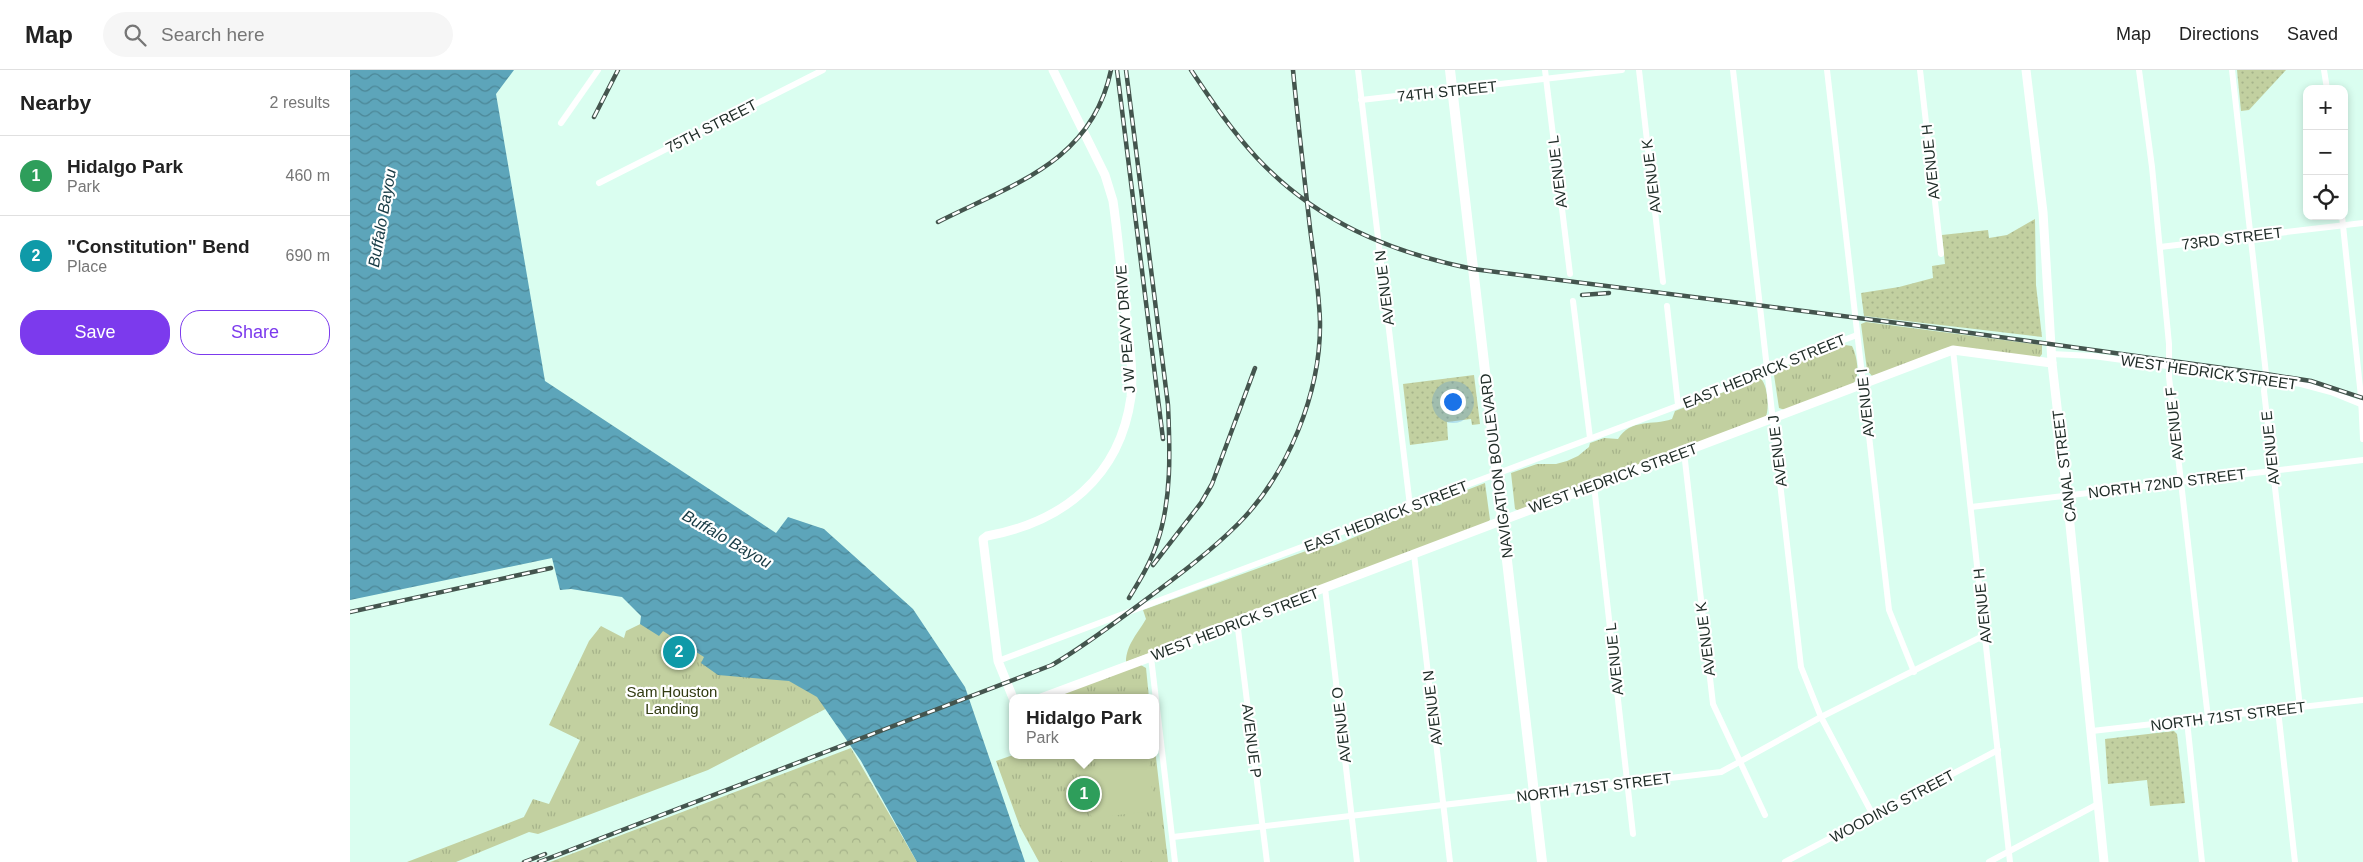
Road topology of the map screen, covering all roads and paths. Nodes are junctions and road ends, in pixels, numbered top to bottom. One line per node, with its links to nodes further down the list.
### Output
1 (598, 70): 20 (street)
2 (823, 70): 21 (street, 75TH STREET)
3 (1053, 70): 59 (street, J W PEAVY DRIVE)
4 (1358, 70): 19 (street, AVENUE N)
5 (1450, 70): 18 (main road, NAVIGATION BOULEVARD)
6 (1545, 70): 16 (street, AVENUE L)
7 (1622, 70): 16 (street, 74TH STREET)
8 (1639, 70): 29 (street, AVENUE K)
9 (1733, 70): 36 (street, AVENUE J)
10 (1827, 70): 32 (street, AVENUE I)
11 (1920, 70): 27 (street, AVENUE H)
12 (2026, 70): 34 (street, CANAL STREET)
13 (2139, 70): 26 (street, AVENUE F)
14 (2232, 70): 25 (street, AVENUE E)
15 (2324, 70): 17 (street)
16 (1546, 79): 18 (street, 74TH STREET); 28 (street, AVENUE L)
17 (2326, 85)
18 (1452, 91): 19 (street, 74TH STREET); 47 (main road, NAVIGATION BOULEVARD)
19 (1361, 100): 51 (street, AVENUE N)
20 (561, 124)
21 (599, 183)
22 (2342, 220): 24 (street)
23 (2363, 222): 24 (street, 73RD STREET)
24 (2343, 225): 25 (street, 73RD STREET); 39 (street)
25 (2252, 235): 26 (street, 73RD STREET); 37 (street, AVENUE E)
26 (2160, 247): 35 (street, AVENUE F)
27 (1941, 254)
28 (1570, 274)
29 (1663, 282)
30 (1572, 301): 42 (street)
31 (1667, 306): 40 (street)
32 (1857, 335): 36 (street, EAST HEDRICK STREET); 38 (street, AVENUE I)
33 (1953, 350): 34 (street, WEST HEDRICK STREET); 38 (street, WEST HEDRICK STREET); 52 (street, AVENUE H)
34 (2051, 358): 35 (street, WEST HEDRICK STREET); 50 (street, CANAL STREET)
35 (2169, 367): 37 (street, WEST HEDRICK STREET); 48 (street, AVENUE F)
36 (1768, 368): 40 (street, EAST HEDRICK STREET); 41 (street, AVENUE J)
37 (2265, 380): 39 (street, WEST HEDRICK STREET); 46 (street, AVENUE E)
38 (1863, 384): 41 (street, WEST HEDRICK STREET); 60 (street, AVENUE I)
39 (2362, 404): 43 (street)
40 (1678, 405): 42 (street, EAST HEDRICK STREET)
41 (1773, 419): 44 (street, WEST HEDRICK STREET); 67 (street, AVENUE J)
42 (1590, 438): 47 (street, EAST HEDRICK STREET)
43 (2363, 439)
44 (1684, 452): 49 (street, WEST HEDRICK STREET); 73 (street, AVENUE K)
45 (2363, 460): 46 (street, NORTH 72ND STREET)
46 (2272, 471): 48 (street, NORTH 72ND STREET); 65 (street, AVENUE E)
47 (1496, 474): 51 (street, EAST HEDRICK STREET); 53 (main road, NAVIGATION BOULEVARD)
48 (2180, 481): 50 (street, NORTH 72ND STREET); 68 (street, AVENUE F)
49 (1594, 485): 53 (street, WEST HEDRICK STREET); 74 (street, AVENUE L)
50 (2067, 495): 52 (street, NORTH 72ND STREET); 71 (street, CANAL STREET)
51 (1410, 506): 59 (street, EAST HEDRICK STREET)
52 (1971, 507): 57 (street, AVENUE H)
53 (1502, 520): 54 (street, WEST HEDRICK STREET); 75 (main road, NAVIGATION BOULEVARD)
54 (1414, 554): 55 (street, WEST HEDRICK STREET); 77 (street, AVENUE N)
55 (1325, 588): 56 (street, WEST HEDRICK STREET); 79 (street, AVENUE O)
56 (1237, 621): 58 (street, WEST HEDRICK STREET); 81 (street, AVENUE P)
57 (1985, 635): 60 (street, NORTH 71ST STREET); 72 (street, AVENUE H)
58 (1151, 657): 62 (street, WEST HEDRICK STREET); 63 (street)
59 (998, 661): 61 (street, J W PEAVY DRIVE)
60 (1914, 672): 67 (street, NORTH 71ST STREET)
61 (1011, 694)
62 (1052, 694)
63 (1156, 694)
64 (2363, 700): 65 (street, NORTH 71ST STREET)
65 (2300, 707): 66 (street, NORTH 71ST STREET)
66 (2278, 710): 68 (street, NORTH 71ST STREET); 95 (street)
67 (1821, 718): 73 (street, NORTH 71ST STREET); 80 (street, AVENUE J)
68 (2208, 718): 69 (street, NORTH 71ST STREET)
69 (2186, 721): 71 (street, NORTH 71ST STREET); 94 (street)
70 (1159, 722): 83 (street)
71 (2092, 731): 76 (street, CANAL STREET)
72 (1998, 750): 80 (street, WOODING STREET); 84 (street, AVENUE H)
73 (1740, 762): 74 (street, NORTH 71ST STREET); 78 (street, AVENUE K)
74 (1628, 783): 75 (street, NORTH 71ST STREET); 82 (street, AVENUE L)
75 (1534, 794): 77 (street, NORTH 71ST STREET); 89 (main road, NAVIGATION BOULEVARD)
76 (2098, 804): 84 (street); 93 (street, CANAL STREET)
77 (1444, 805): 79 (street, NORTH 71ST STREET); 88 (street, AVENUE N)
78 (1765, 815)
79 (1352, 816): 81 (street, NORTH 71ST STREET); 87 (street, AVENUE O)
80 (1874, 817): 90 (street, WOODING STREET)
81 (1263, 827): 83 (street, NORTH 71ST STREET); 86 (street, AVENUE P)
82 (1633, 834)
83 (1173, 837): 85 (street)
84 (2009, 852): 91 (street); 92 (street, AVENUE H)
85 (1175, 862)
86 (1267, 862)
87 (1358, 862)
88 (1450, 862)
89 (1542, 862)
90 (1785, 862)
91 (1989, 862)
92 (2010, 862)
93 (2104, 862)
94 (2202, 862)
95 (2295, 862)

